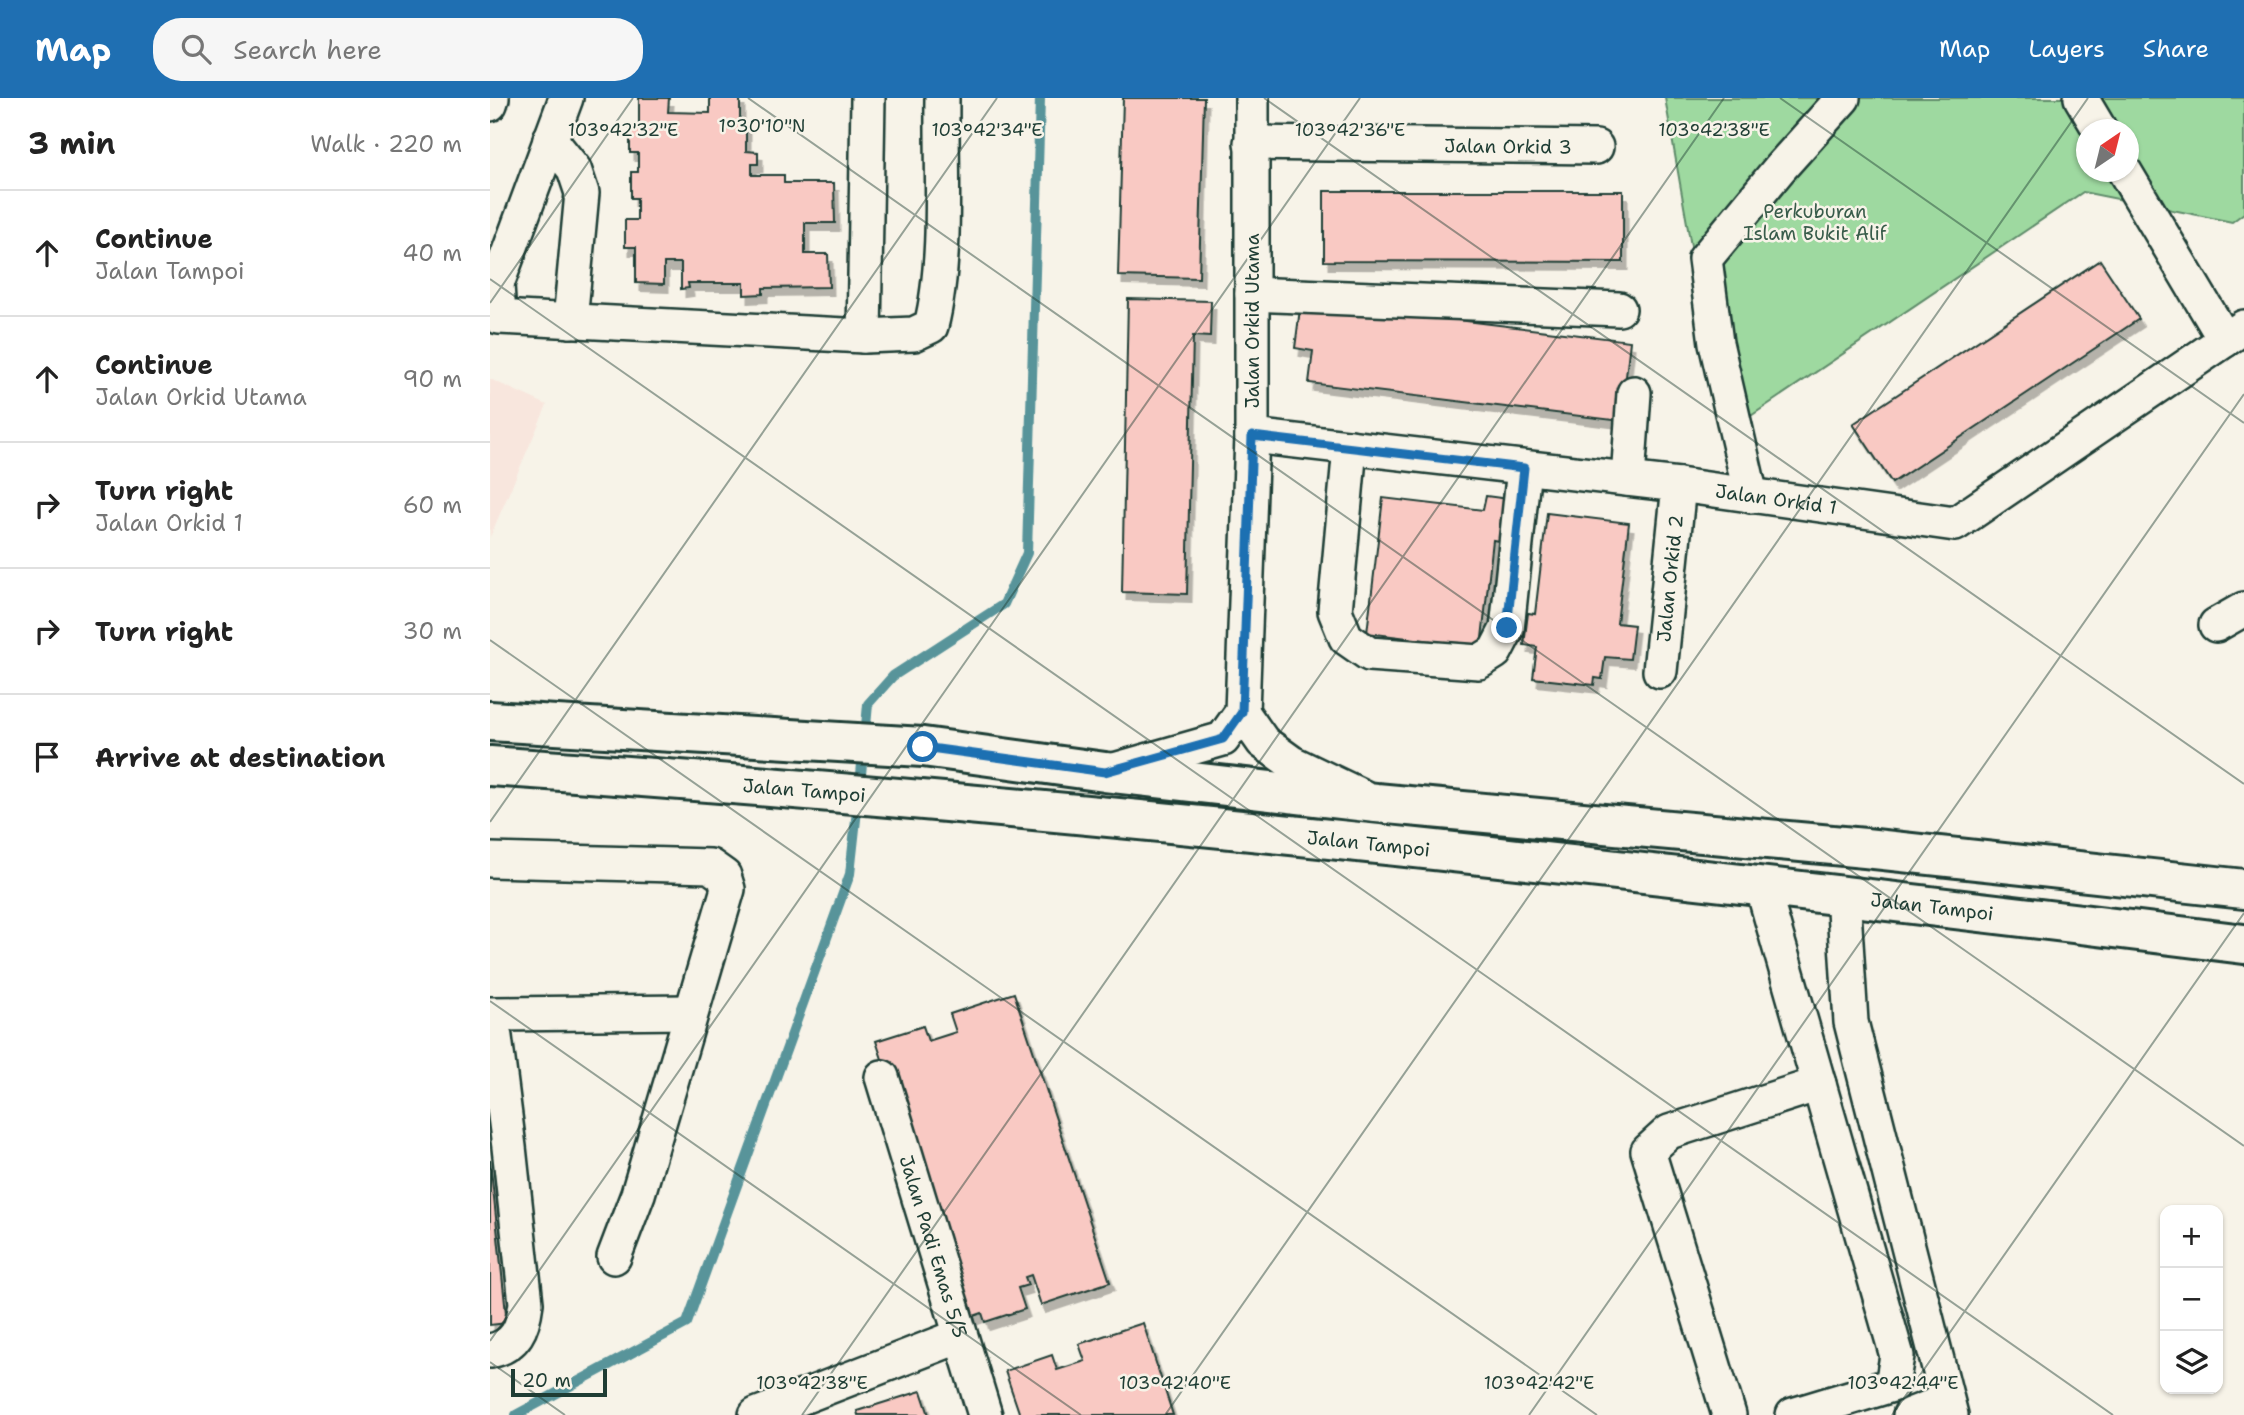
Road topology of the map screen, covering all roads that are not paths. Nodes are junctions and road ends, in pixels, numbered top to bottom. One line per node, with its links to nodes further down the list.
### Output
1 (492, 98): 7 (street)
2 (566, 98): 10 (street)
3 (868, 98): 18 (street)
4 (942, 98): 18 (street)
5 (1252, 98): 11 (street, Jalan Orkid Utama)
6 (2081, 98): 9 (street)
7 (490, 104)
8 (1825, 106): 25 (street)
9 (2093, 119)
10 (550, 139): 16 (street); 16 (street)
11 (1251, 143): 12 (street, Jalan Orkid 3); 14 (street, Jalan Orkid Utama)
12 (1596, 147)
13 (2132, 182): 17 (street)
14 (1252, 294): 15 (street); 20 (street, Jalan Orkid Utama)
15 (1619, 309)
16 (570, 321): 18 (street)
17 (2234, 334): 25 (street, Jalan Orkid 1)
18 (864, 336)
19 (1634, 393): 23 (street)
20 (1252, 436): 21 (street, Jalan Orkid 1); 27 (street, Jalan Orkid Utama)
21 (1350, 447): 22 (street, Jalan Orkid 1); 22 (street)
22 (1524, 468): 23 (street, Jalan Orkid 1)
23 (1628, 480): 24 (street, Jalan Orkid 1)
24 (1679, 485): 25 (street, Jalan Orkid 1); 26 (street, Jalan Orkid 2)
25 (1751, 496)
26 (1660, 671)
27 (1242, 712): 30 (street); 31 (street)
28 (492, 718): 29 (street); 30 (main road, Jalan Tampoi)
29 (493, 766): 33 (main road, Jalan Tampoi)
30 (1105, 772): 31 (main road, Jalan Tampoi)
31 (1376, 803): 34 (main road, Jalan Tampoi)
32 (490, 860): 37 (street)
33 (1762, 886): 35 (main road, Jalan Tampoi); 40 (street)
34 (2244, 889)
35 (1843, 894): 36 (main road, Jalan Tampoi); 44 (street)
36 (2244, 944)
37 (690, 1012): 38 (street); 41 (street)
38 (490, 1017): 43 (street)
39 (882, 1077): 42 (street, Jalan Padi Emas 5/5)
40 (1819, 1084): 47 (street); 48 (street)
41 (614, 1257)
42 (960, 1336): 45 (street); 46 (street, Jalan Padi Emas 5/5)
43 (490, 1351)
44 (1949, 1408): 49 (street)
45 (756, 1415)
46 (985, 1415)
47 (1729, 1415)
48 (1793, 1415)
49 (1910, 1415)

